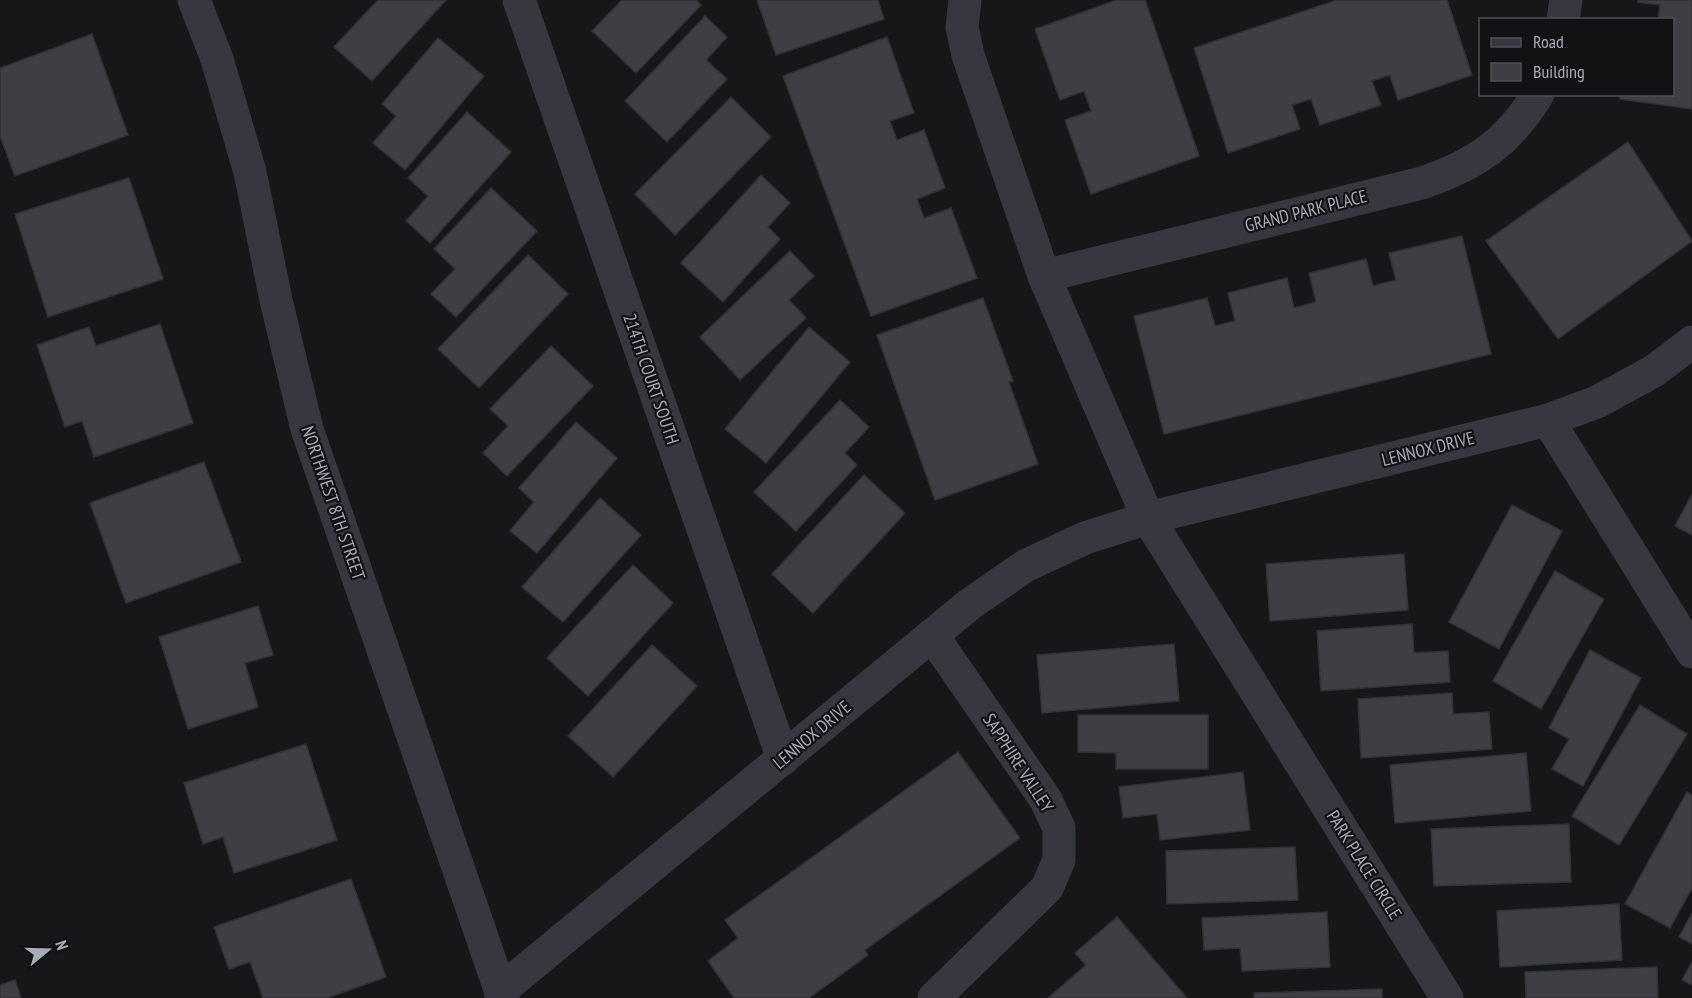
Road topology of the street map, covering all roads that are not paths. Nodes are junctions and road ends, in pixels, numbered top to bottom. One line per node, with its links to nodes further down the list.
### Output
1 (194, 0): 14 (street, NORTHWEST 8TH STREET)
2 (519, 0): 13 (street, 214TH COURT SOUTH)
3 (965, 0): 7 (street)
4 (1566, 0): 5 (street)
5 (1563, 18)
6 (1537, 96): 7 (street, GRAND PARK PLACE)
7 (1044, 276): 10 (street)
8 (1692, 342): 9 (street, LENNOX DRIVE)
9 (1548, 420): 10 (street, LENNOX DRIVE); 12 (street)
10 (1148, 518): 11 (street, LENNOX DRIVE); 16 (street, PARK PLACE CIRCLE)
11 (932, 635): 13 (street, LENNOX DRIVE); 15 (street, SAPPHIRE VALLEY)
12 (1692, 652)
13 (783, 759): 14 (street, LENNOX DRIVE)
14 (501, 994)
15 (933, 998)
16 (1447, 998)

